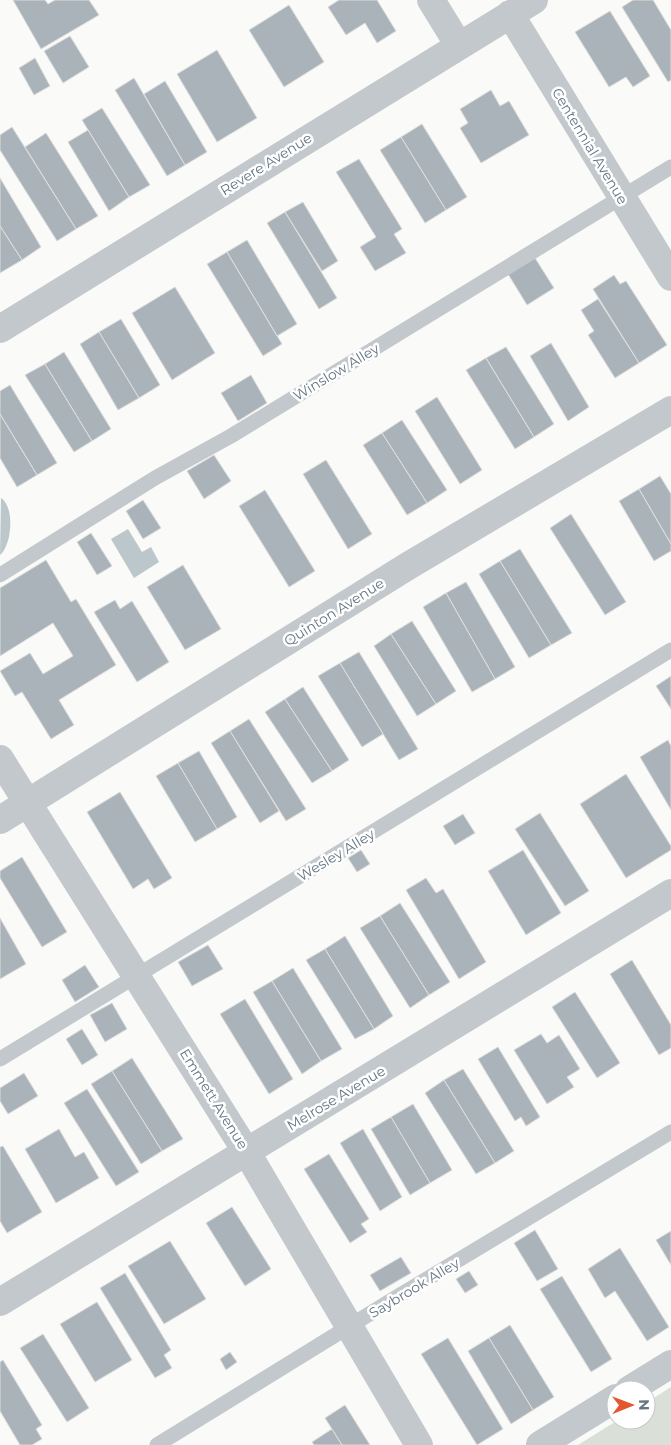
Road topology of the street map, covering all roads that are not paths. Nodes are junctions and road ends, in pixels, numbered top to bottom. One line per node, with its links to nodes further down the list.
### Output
1 (431, 0): 4 (street)
2 (534, 0): 3 (street, Revere Avenue)
3 (510, 14): 4 (street, Revere Avenue); 6 (street, Centennial Avenue)
4 (458, 44): 8 (street, Revere Avenue)
5 (671, 167): 6 (lane, Winslow Alley)
6 (622, 197): 7 (street, Centennial Avenue); 10 (lane, Winslow Alley)
7 (671, 277)
8 (0, 329)
9 (671, 410): 13 (street, Quinton Avenue)
10 (0, 574)
11 (671, 650): 16 (lane, Wesley Alley)
12 (0, 758): 13 (street, Emmett Avenue)
13 (28, 803): 14 (street, Quinton Avenue); 16 (street, Emmett Avenue)
14 (0, 820)
15 (671, 894): 19 (street, Melrose Avenue)
16 (138, 975): 17 (lane, Wesley Alley); 19 (street, Emmett Avenue)
17 (0, 1059)
18 (671, 1132): 21 (lane, Saybrook Alley)
19 (246, 1152): 20 (street, Melrose Avenue); 21 (street, Emmett Avenue)
20 (0, 1302)
21 (349, 1326): 25 (lane, Saybrook Alley); 26 (street, Emmett Avenue)
22 (671, 1364): 23 (street)
23 (645, 1380)
24 (606, 1404): 27 (street)
25 (157, 1445)
26 (419, 1445)
27 (540, 1445)

